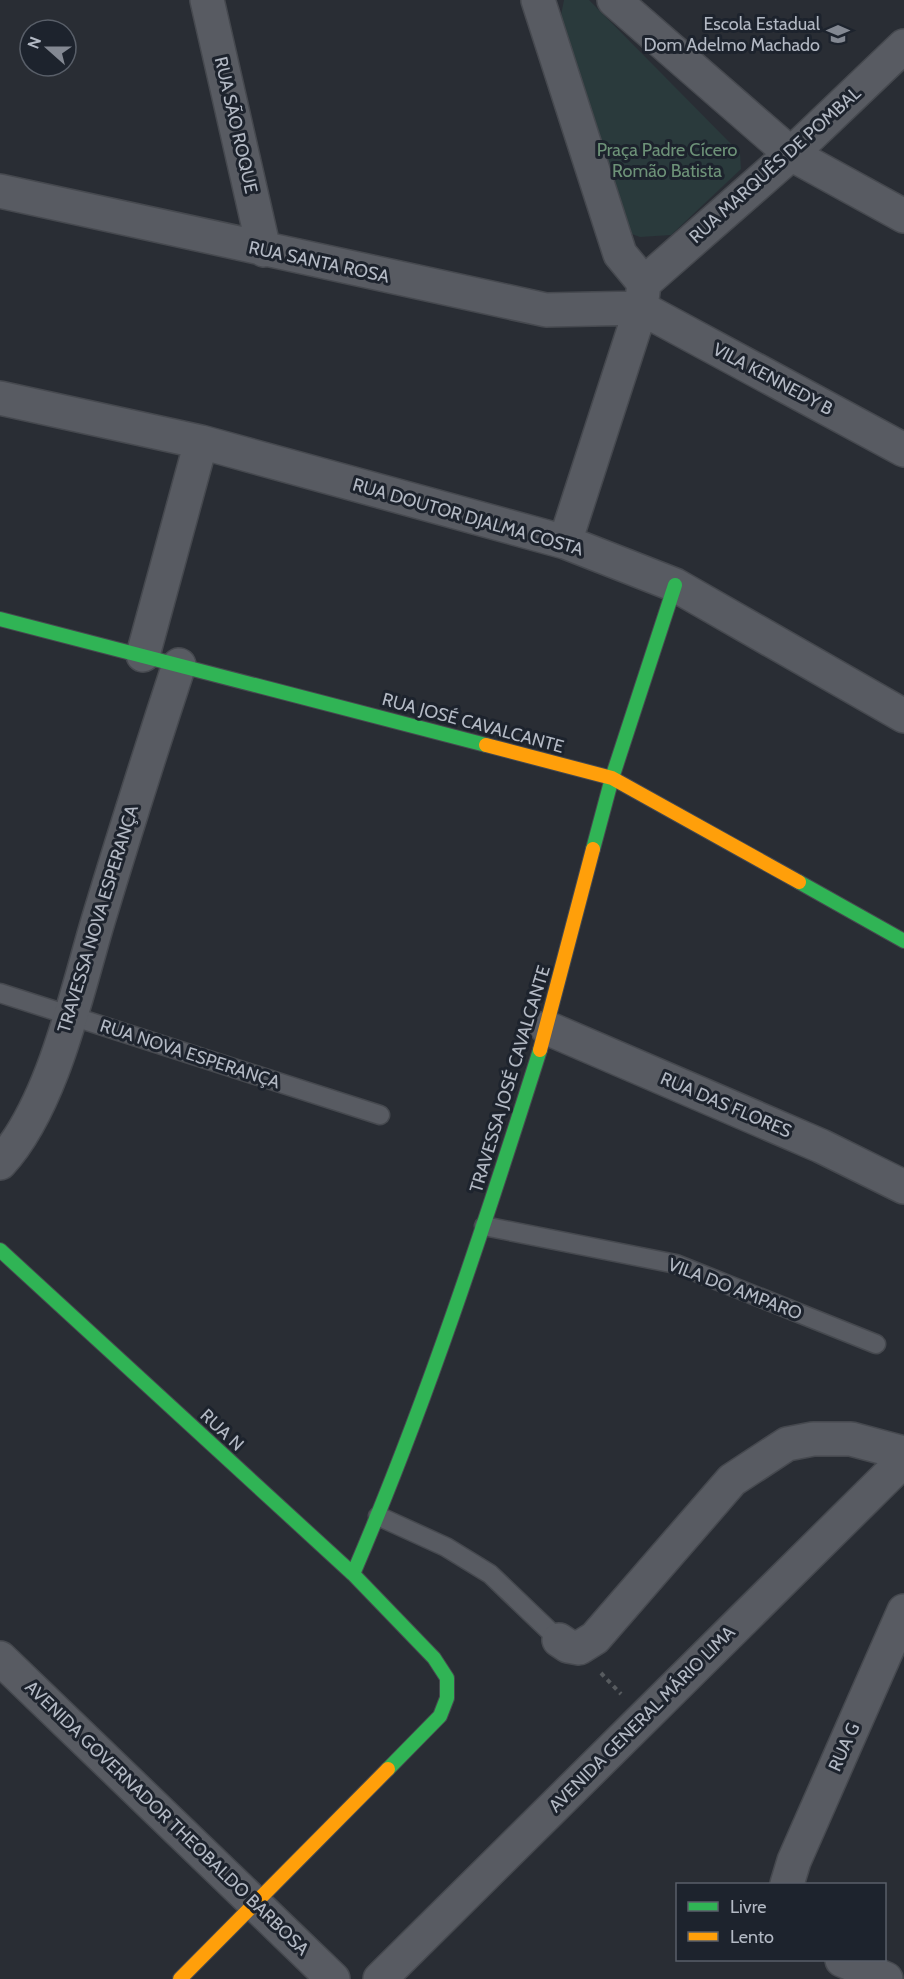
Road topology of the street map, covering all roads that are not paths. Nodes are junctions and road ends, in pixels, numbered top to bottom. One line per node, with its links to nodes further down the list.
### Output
1 (207, 0): 8 (street, RUA SÃO ROQUE)
2 (538, 0): 9 (street)
3 (614, 0): 5 (street)
4 (904, 46): 5 (street, RUA MARQUÊS DE POMBAL)
5 (791, 154): 7 (street); 9 (street, RUA MARQUÊS DE POMBAL)
6 (0, 191): 8 (street, RUA SANTA ROSA)
7 (904, 216)
8 (264, 250): 9 (street, RUA SANTA ROSA)
9 (643, 295): 12 (street, VILA KENNEDY B); 13 (street)
10 (0, 398): 11 (street, RUA DOUTOR DJALMA COSTA)
11 (201, 442): 13 (street, RUA DOUTOR DJALMA COSTA); 16 (street)
12 (904, 450)
13 (565, 542): 14 (street, RUA DOUTOR DJALMA COSTA)
14 (675, 585): 18 (street, RUA DOUTOR DJALMA COSTA); 19 (street, TRAVESSA JOSÉ CAVALCANTE)
15 (0, 620): 16 (street, RUA JOSÉ CAVALCANTE)
16 (144, 655): 17 (street, RUA JOSÉ CAVALCANTE)
17 (179, 665): 19 (street, RUA JOSÉ CAVALCANTE); 22 (street, TRAVESSA NOVA ESPERANÇA)
18 (904, 716)
19 (612, 778): 20 (street, RUA JOSÉ CAVALCANTE); 23 (street, TRAVESSA JOSÉ CAVALCANTE)
20 (904, 941)
21 (0, 993): 22 (lane, RUA NOVA ESPERANÇA)
22 (69, 1015): 24 (lane, RUA NOVA ESPERANÇA); 25 (street, TRAVESSA NOVA ESPERANÇA)
23 (547, 1028): 26 (street, RUA DAS FLORES); 27 (street, TRAVESSA JOSÉ CAVALCANTE)
24 (380, 1115)
25 (0, 1163)
26 (904, 1187)
27 (484, 1226): 29 (lane, VILA DO AMPARO); 32 (street, TRAVESSA JOSÉ CAVALCANTE)
28 (0, 1250): 33 (street, RUA N)
29 (876, 1344)
30 (904, 1453): 35 (street)
31 (904, 1460): 42 (street, AVENIDA GENERAL MÁRIO LIMA)
32 (378, 1516): 33 (street, TRAVESSA JOSÉ CAVALCANTE); 35 (lane)
33 (353, 1574): 38 (street, RUA N)
34 (904, 1611): 37 (street, RUA G)
35 (569, 1644)
36 (0, 1658): 38 (street, AVENIDA GOVERNADOR THEOBALDO BARBOSA)
37 (787, 1883)
38 (256, 1904): 40 (street); 41 (street, AVENIDA GOVERNADOR THEOBALDO BARBOSA)
39 (846, 1961): 43 (street)
40 (180, 1979)
41 (333, 1979)
42 (380, 1979)
43 (886, 1979)

